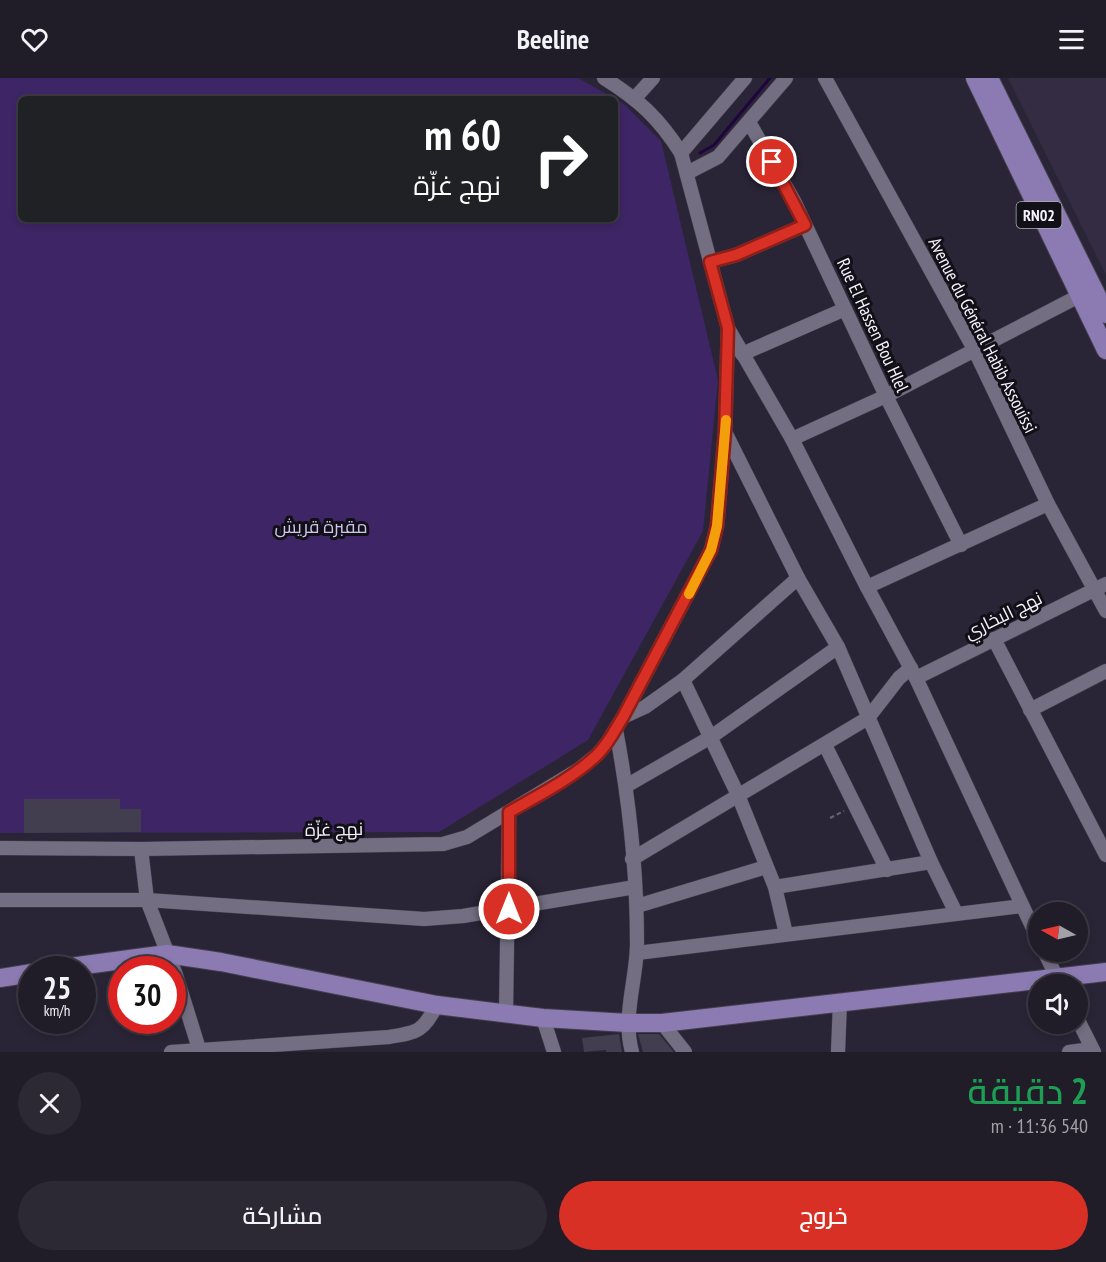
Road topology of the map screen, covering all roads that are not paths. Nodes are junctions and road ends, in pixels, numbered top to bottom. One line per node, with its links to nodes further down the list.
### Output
1 (604, 78): 8 (street)
2 (653, 78): 8 (street)
3 (745, 78): 10 (street)
4 (786, 78): 9 (street)
5 (825, 78): 20 (street, Avenue du Général Habib Assouissi)
6 (975, 78): 12 (main road, RN02)
7 (989, 78): 12 (main road, RN02)
8 (635, 98): 10 (street)
9 (749, 122): 11 (street); 13 (street, Rue El Hassen Bou Hlel)
10 (681, 153): 11 (street)
11 (687, 173): 14 (street)
12 (1038, 195): 15 (main road, RN02); 17 (main road, RN02)
13 (805, 225): 14 (street); 16 (street, Rue El Hassen Bou Hlel)
14 (710, 262): 18 (street)
15 (1079, 296): 19 (main road, RN02); 20 (street)
16 (845, 309): 21 (street); 22 (street, Rue El Hassen Bou Hlel)
17 (1106, 314)
18 (728, 328): 21 (street); 23 (street, نهج غزّة)
19 (1106, 350)
20 (975, 351): 22 (street); 25 (street, Avenue du Général Habib Assouissi)
21 (742, 354): 24 (street)
22 (886, 396): 24 (street); 26 (street, Rue El Hassen Bou Hlel)
23 (725, 432): 27 (street); 37 (street, نهج غزّة)
24 (792, 439): 28 (street)
25 (1048, 504): 26 (street); 29 (street, Avenue du Général Habib Assouissi)
26 (962, 545): 28 (street)
27 (798, 578): 32 (street); 35 (street)
28 (867, 587): 33 (street)
29 (1101, 587): 30 (street, Avenue du Général Habib Assouissi); 31 (street, نهج البخاري)
30 (1106, 611)
31 (994, 639): 33 (street, نهج البخاري); 36 (street)
32 (838, 647): 38 (street); 40 (street)
33 (914, 673): 38 (street, نهج البخاري); 57 (street)
34 (1105, 673): 36 (street)
35 (683, 680): 37 (street); 40 (street)
36 (1030, 710): 47 (street)
37 (623, 717): 39 (street, نهج غزّة)
38 (868, 718): 41 (street); 49 (street)
39 (616, 729): 42 (street); 44 (street, نهج غزّة)
40 (711, 737): 42 (street); 43 (street)
41 (825, 745): 43 (street); 51 (street)
42 (626, 786): 48 (street)
43 (738, 795): 48 (street); 50 (street)
44 (509, 812): 46 (street, نهج غزّة); 58 (street)
45 (0, 848): 46 (street, نهج غزّة)
46 (141, 849): 55 (street)
47 (1105, 850)
48 (632, 859): 52 (street)
49 (931, 862): 51 (street); 59 (street)
50 (766, 867): 53 (street); 56 (street)
51 (886, 870): 53 (street)
52 (635, 887): 56 (street); 58 (street)
53 (775, 887): 61 (street)
54 (0, 900): 55 (street)
55 (147, 900): 58 (street); 63 (street)
56 (637, 906): 62 (street)
57 (1022, 906): 59 (street); 60 (street)
58 (509, 909): 72 (street)
59 (956, 913): 61 (street)
60 (1028, 918)
61 (786, 934): 62 (street)
62 (638, 953): 74 (street)
63 (167, 954): 64 (main road); 71 (main road); 78 (street)
64 (96, 964)
65 (1106, 972): 67 (main road)
66 (18, 975): 68 (main road)
67 (1088, 975)
68 (0, 978)
69 (1028, 984): 70 (main road)
70 (840, 1002): 75 (main road); 85 (street)
71 (437, 1005): 72 (main road); 77 (street)
72 (506, 1013): 73 (main road)
73 (543, 1018): 74 (main road); 82 (street)
74 (628, 1023): 75 (main road); 83 (street)
75 (662, 1023): 84 (street)
76 (1085, 1034): 79 (street)
77 (389, 1037): 78 (street); 81 (street)
78 (199, 1050): 80 (street)
79 (1093, 1050): 86 (street)
80 (171, 1052)
81 (391, 1052)
82 (554, 1052)
83 (632, 1052)
84 (685, 1052)
85 (838, 1052)
86 (1069, 1052)

